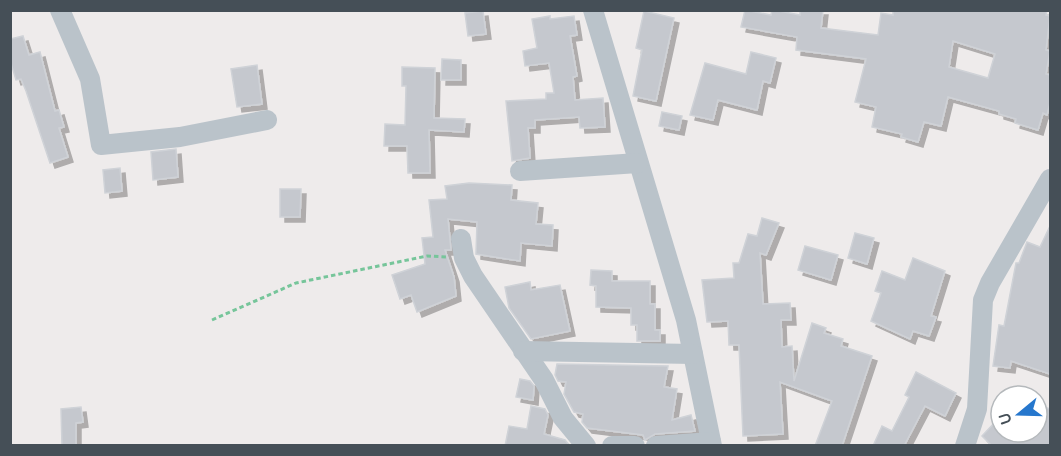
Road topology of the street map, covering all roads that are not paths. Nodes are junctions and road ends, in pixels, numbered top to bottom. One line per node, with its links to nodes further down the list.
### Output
1 (60, 10): 3 (street)
2 (593, 10): 4 (street)
3 (267, 120)
4 (638, 163): 5 (street); 9 (street)
5 (520, 171)
6 (1050, 179): 15 (street)
7 (463, 248): 8 (street)
8 (523, 351): 9 (street); 11 (street)
9 (693, 354): 10 (street)
10 (712, 444): 14 (street)
11 (586, 446)
12 (612, 446): 13 (street)
13 (635, 446)
14 (656, 446)
15 (965, 446)

